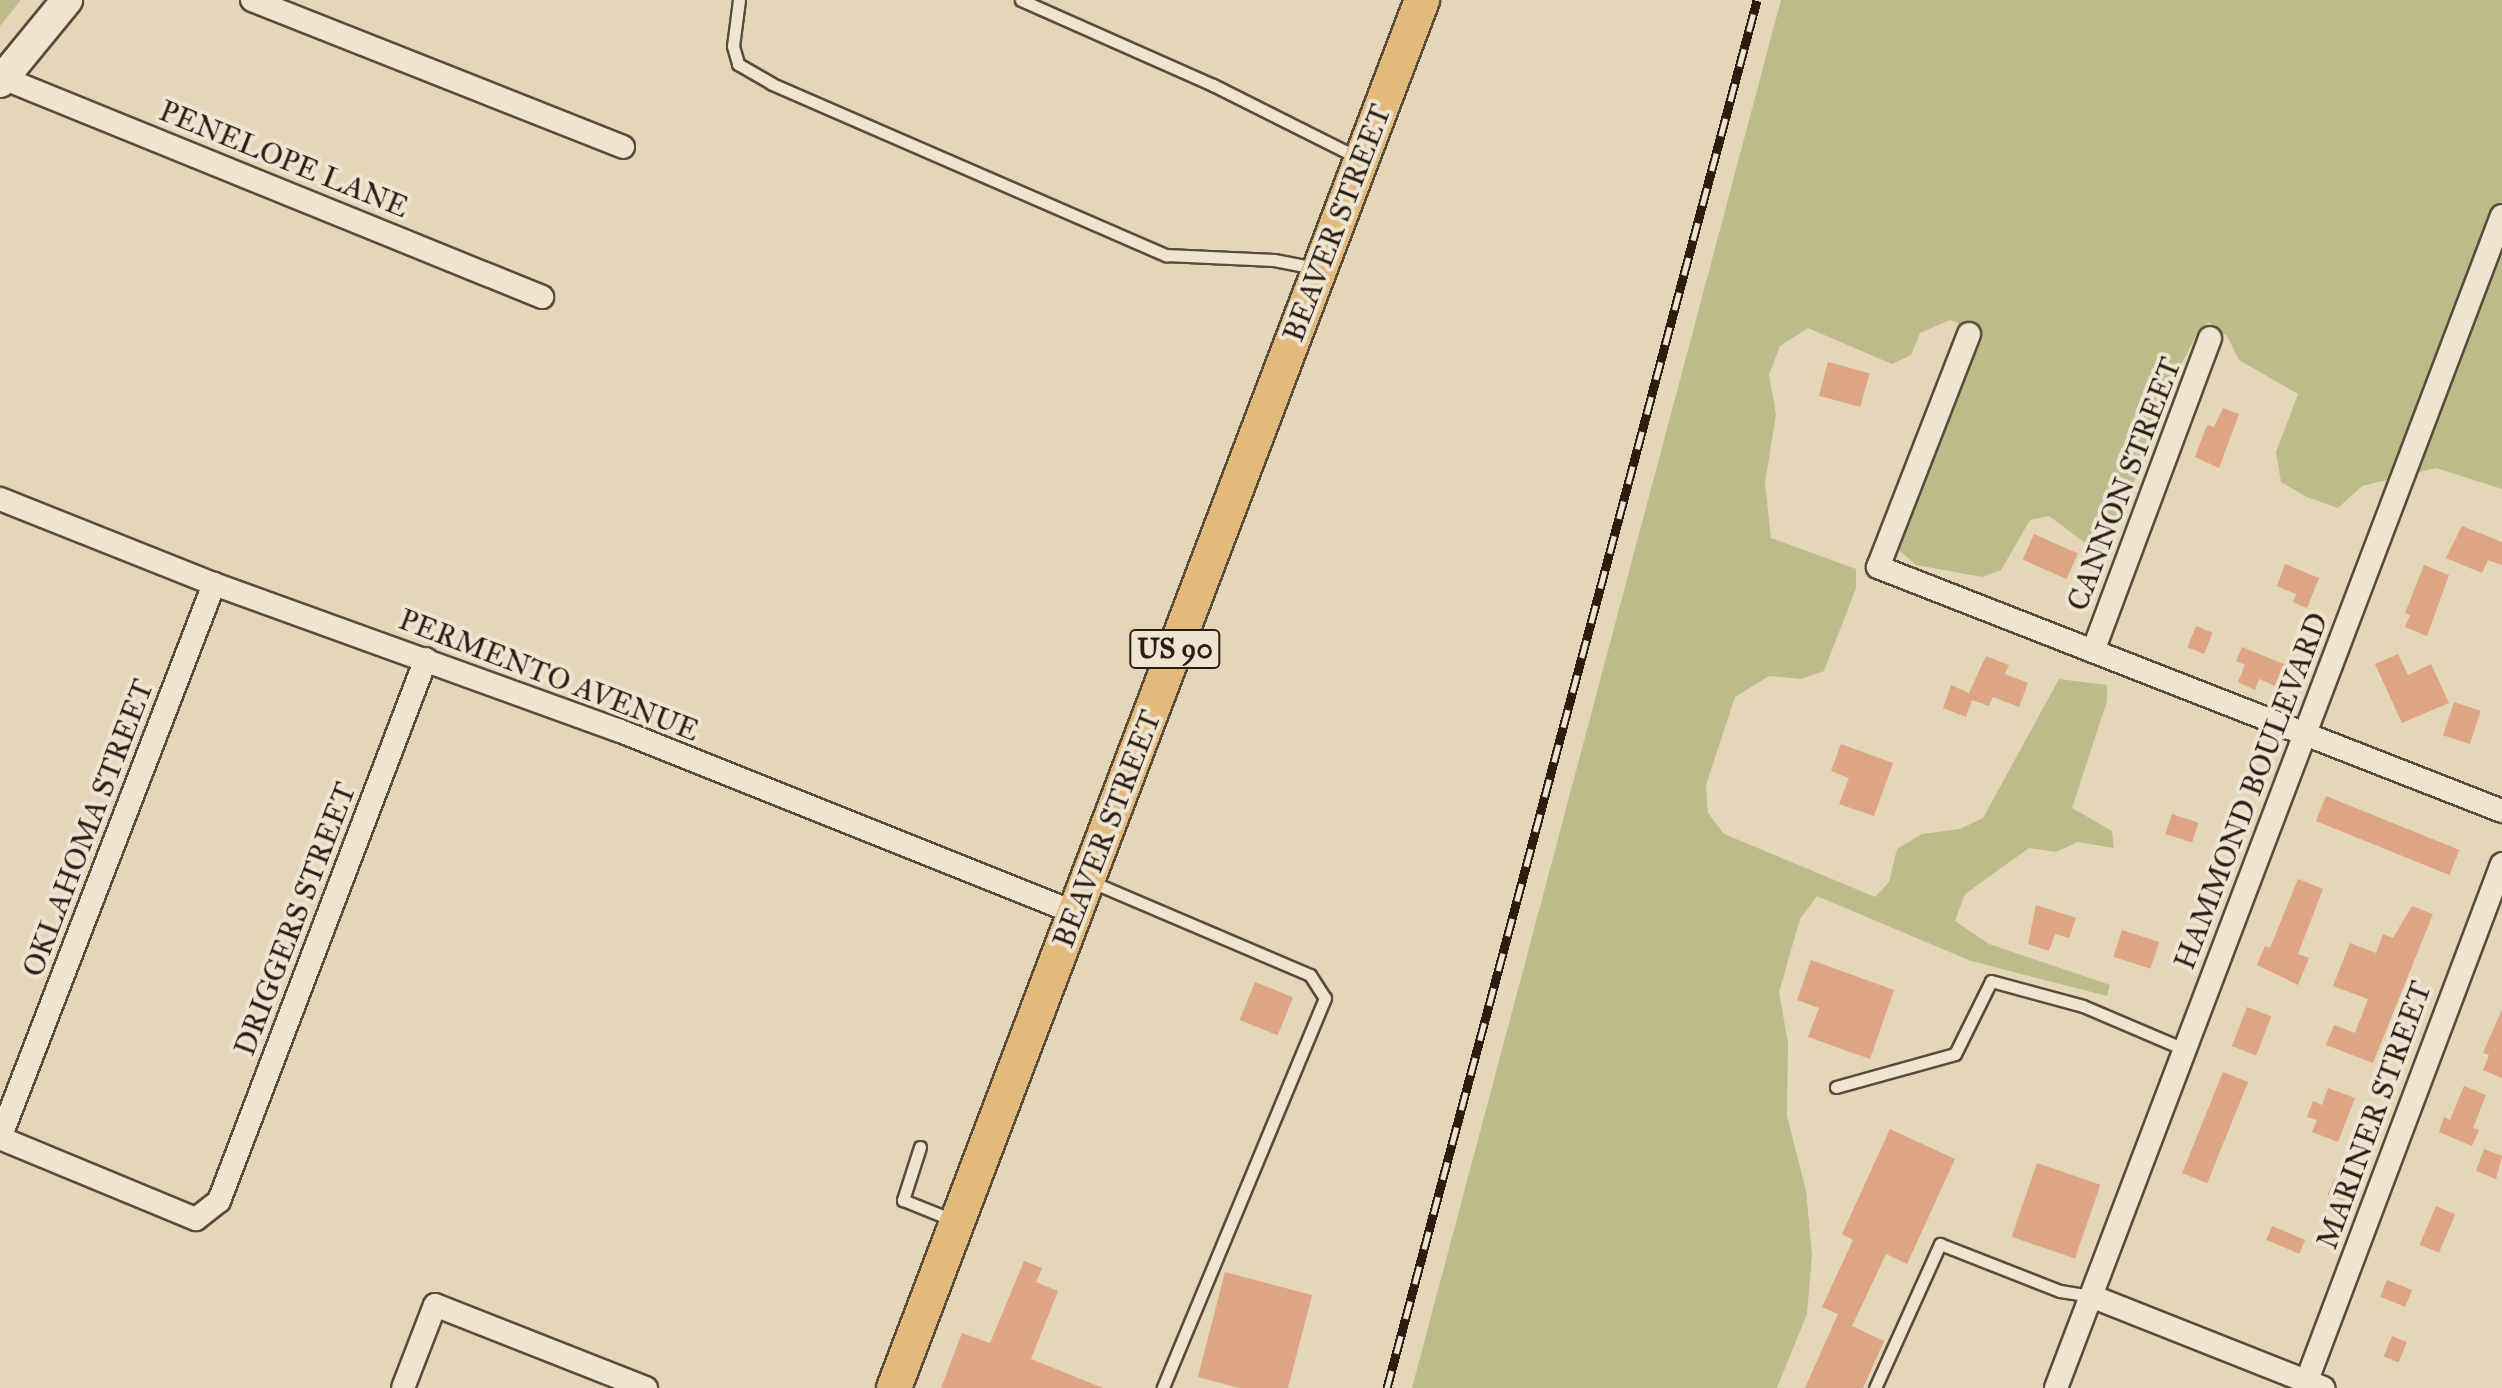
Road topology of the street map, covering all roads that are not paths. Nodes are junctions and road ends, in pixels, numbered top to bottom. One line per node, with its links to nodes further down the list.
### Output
1 (67, 0): 6 (street)
2 (252, 0): 7 (street)
3 (739, 0): 10 (lane)
4 (1021, 0): 8 (lane)
5 (1422, 0): 8 (main road, BEAVER STREET / US 90)
6 (2, 80): 11 (street, PENELOPE LANE)
7 (623, 147)
8 (1361, 159): 10 (main road, BEAVER STREET / US 90)
9 (2502, 216): 18 (street, HAMMOND BOULEVARD)
10 (1320, 269): 21 (main road, BEAVER STREET / US 90)
11 (542, 297)
12 (1969, 334): 16 (street)
13 (2210, 338): 16 (street, CANNON STREET)
14 (1, 502): 15 (street, PERMENTO AVENUE)
15 (214, 584): 17 (street, PERMENTO AVENUE); 25 (street, OKLAHOMA STREET)
16 (2093, 651): 18 (street)
17 (426, 659): 22 (street, PERMENTO AVENUE); 25 (street, DRIGGERS STREET)
18 (2305, 734): 19 (street); 23 (street, HAMMOND BOULEVARD)
19 (2502, 811)
20 (2502, 864): 29 (street, MARINER STREET)
21 (1088, 880): 22 (main road, BEAVER STREET / US 90); 33 (lane)
22 (1075, 913): 27 (main road, BEAVER STREET / US 90)
23 (2184, 1049): 24 (lane); 28 (street, HAMMOND BOULEVARD)
24 (1836, 1087)
25 (0, 1138)
26 (920, 1147): 27 (lane)
27 (958, 1221): 32 (main road, BEAVER STREET / US 90)
28 (2091, 1296): 29 (street); 34 (lane); 35 (street, HAMMOND BOULEVARD)
29 (2311, 1386)
30 (403, 1388): 31 (street)
31 (646, 1388)
32 (894, 1388)
33 (1163, 1388)
34 (1875, 1388)
35 (2056, 1388)

